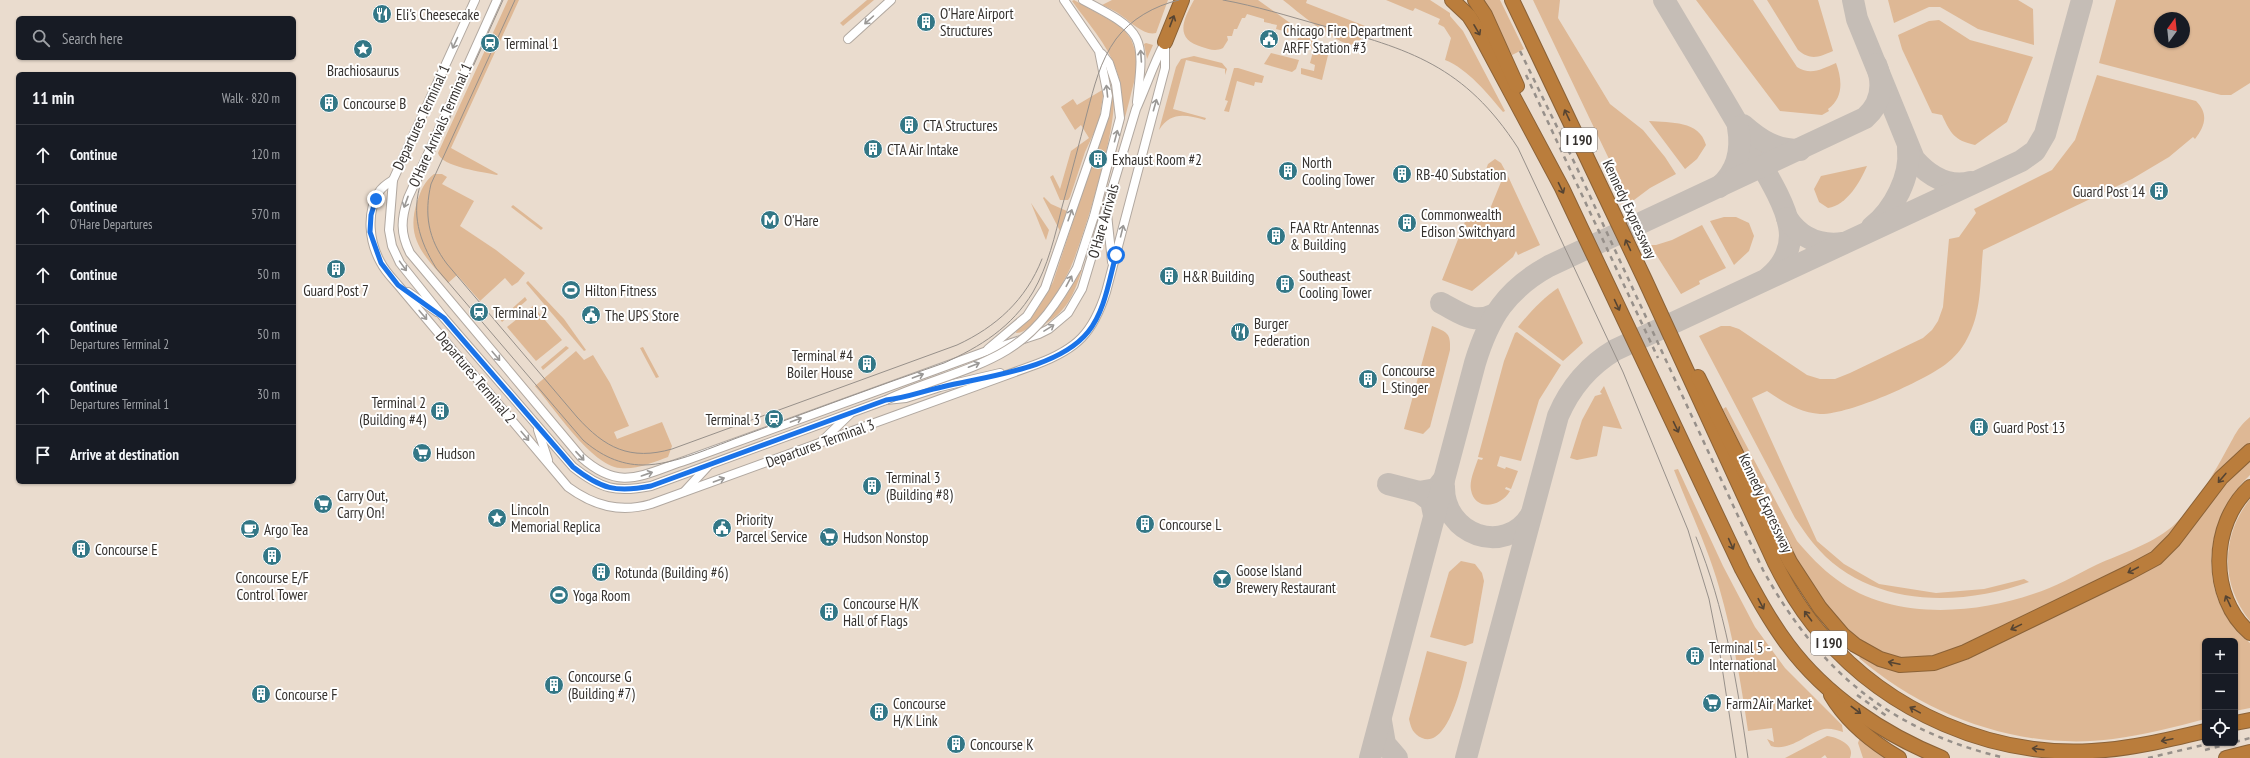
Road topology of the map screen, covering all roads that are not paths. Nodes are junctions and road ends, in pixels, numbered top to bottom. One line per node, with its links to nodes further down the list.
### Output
1 (475, 0): 15 (street, Departures Terminal 1, one-way to 15)
2 (497, 0): 31 (street, O'Hare Arrivals Terminal 1, one-way to 31)
3 (891, 0): 10 (street, one-way to 10)
4 (1064, 0): 12 (street)
5 (1083, 0): 13 (street, one-way to 5)
6 (1182, 0): 11 (highway, one-way to 6)
7 (1452, 0): 14 (highway, one-way to 14)
8 (1475, 0): 14 (highway)
9 (1512, 0): 19 (highway, Kennedy Expressway / I 190, one-way to 9)
10 (848, 39)
11 (1165, 42): 13 (street, O'Hare Arrivals); 18 (street, one-way to 11)
12 (1099, 50): 22 (street, one-way to 12); 24 (street, one-way to 12, bridge)
13 (1136, 108): 16 (street, O'Hare Arrivals)
14 (1544, 153): 36 (highway, I 190, one-way to 36)
15 (393, 180): 17 (street, Departures Terminal 1); 21 (street, one-way to 21)
16 (1106, 208): 18 (street); 22 (street, O'Hare Arrivals, one-way to 16)
17 (370, 232): 20 (street, Departures Terminal 2)
18 (1112, 269): 23 (street)
19 (1645, 280): 28 (highway, one-way to 19); 39 (highway, Kennedy Expressway / I 190, one-way to 19)
20 (398, 285): 21 (street); 30 (street, Departures Terminal 2, one-way to 30)
21 (444, 318): 26 (street)
22 (987, 351): 31 (street, O'Hare Arrivals, one-way to 22)
23 (1037, 364): 24 (street, bridge); 27 (street, Departures Terminal 3)
24 (886, 400): 25 (street)
25 (852, 412): 27 (street); 29 (street)
26 (536, 425): 29 (street); 30 (street)
27 (820, 443): 33 (street, Departures Terminal 3, one-way to 27)
28 (2250, 451)
29 (710, 464): 33 (street)
30 (550, 467): 34 (street, Departures Terminal 2)
31 (609, 476)
32 (2250, 487): 35 (highway, one-way to 32)
33 (683, 493): 34 (street, Departures Terminal 3)
34 (601, 505)
35 (2250, 633)
36 (1826, 686): 41 (highway); 42 (highway, I 190, one-way to 42)
37 (2250, 720): 38 (highway)
38 (2238, 722)
39 (2202, 732)
40 (2250, 752): 43 (highway)
41 (1899, 758)
42 (1942, 758)
43 (2226, 758)

